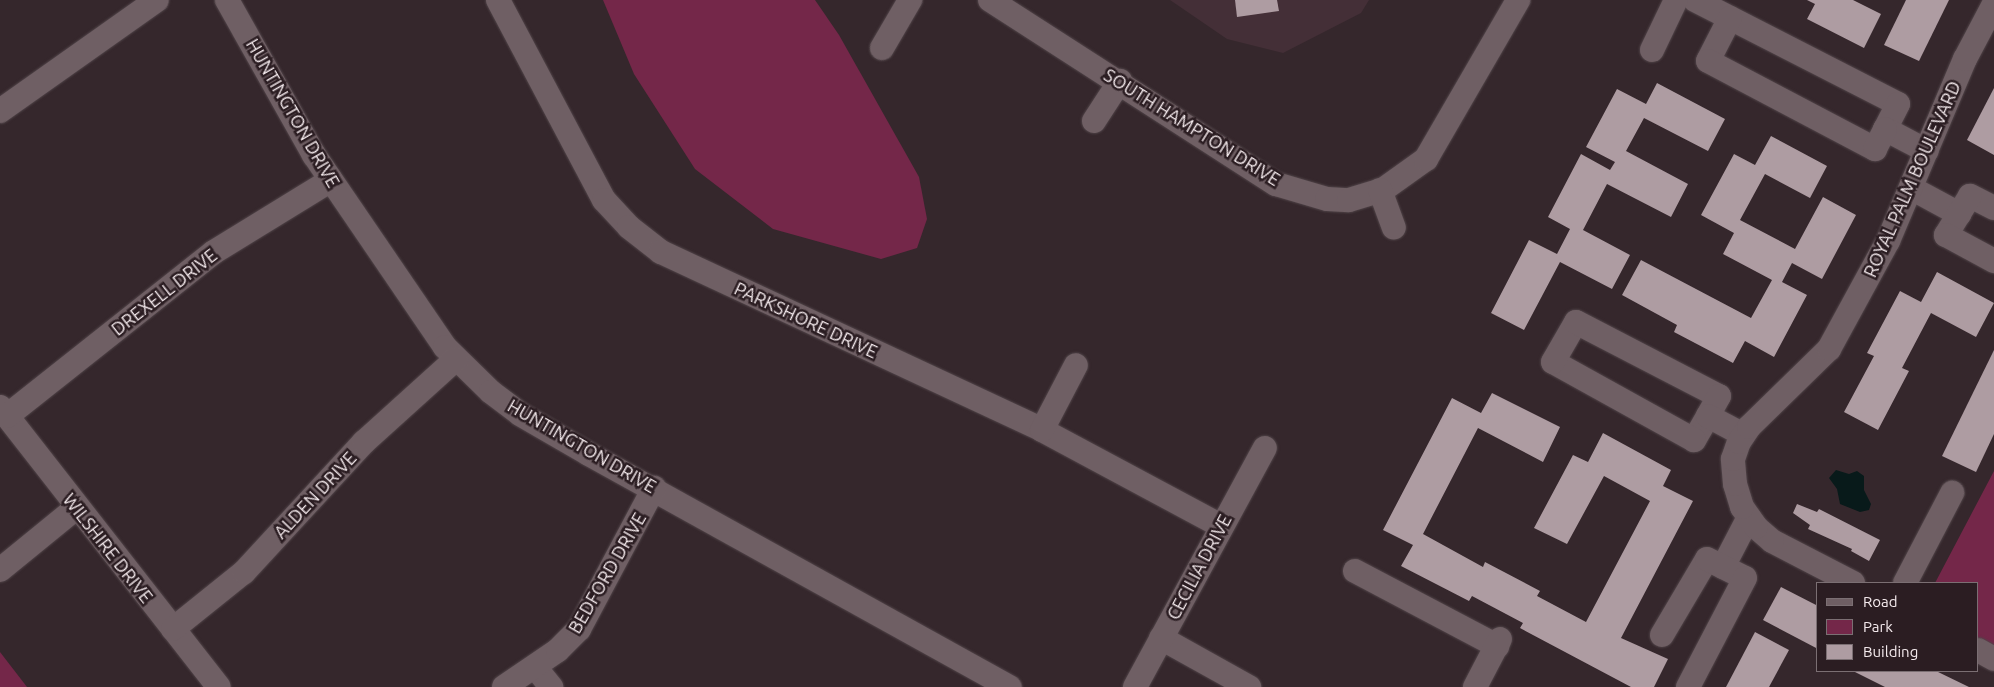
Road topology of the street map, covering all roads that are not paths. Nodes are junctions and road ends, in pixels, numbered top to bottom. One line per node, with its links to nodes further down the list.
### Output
1 (157, 0): 14 (street)
2 (227, 0): 18 (street, HUNTINGTON DRIVE)
3 (498, 0): 29 (street, PARKSHORE DRIVE)
4 (910, 0): 11 (street)
5 (990, 0): 13 (street, SOUTH HAMPTON DRIVE)
6 (1518, 0): 20 (street, SOUTH HAMPTON DRIVE)
7 (1676, 0): 12 (street)
8 (1695, 0): 10 (street)
9 (1994, 4): 17 (street, ROYAL PALM BOULEVARD)
10 (1730, 18): 16 (street); 16 (street)
11 (882, 48)
12 (1652, 50)
13 (1120, 80): 15 (street); 20 (street, SOUTH HAMPTON DRIVE)
14 (0, 111)
15 (1094, 121)
16 (1884, 129): 17 (street)
17 (1926, 151): 19 (street, ROYAL PALM BOULEVARD)
18 (331, 180): 25 (street, HUNTINGTON DRIVE); 27 (street, DREXELL DRIVE)
19 (1911, 188): 22 (street); 30 (street, ROYAL PALM BOULEVARD)
20 (1380, 190): 23 (street)
21 (1994, 208): 22 (street)
22 (1959, 214): 24 (street)
23 (1394, 228)
24 (1994, 261)
25 (456, 359): 32 (street, HUNTINGTON DRIVE); 42 (street, ALDEN DRIVE)
26 (1076, 364): 29 (street)
27 (3, 412): 34 (street, WILSHIRE DRIVE)
28 (1708, 416): 28 (street); 30 (street)
29 (1042, 430): 36 (street, PARKSHORE DRIVE)
30 (1743, 435): 35 (street, ROYAL PALM BOULEVARD)
31 (1265, 448): 36 (street, CECILIA DRIVE)
32 (654, 488): 47 (street, BEDFORD DRIVE); 51 (street, HUNTINGTON DRIVE)
33 (1952, 493): 41 (street)
34 (76, 508): 38 (street); 42 (street, WILSHIRE DRIVE)
35 (1749, 517): 37 (street); 40 (street, ROYAL PALM BOULEVARD)
36 (1221, 526): 44 (street, CECILIA DRIVE)
37 (1723, 567): 43 (street); 55 (street)
38 (0, 570)
39 (1355, 571): 54 (street)
40 (1851, 582)
41 (1907, 582)
42 (172, 629): 48 (street, WILSHIRE DRIVE)
43 (1662, 635)
44 (1161, 638): 52 (street, CECILIA DRIVE); 53 (street)
45 (1979, 651): 46 (street)
46 (1994, 659)
47 (535, 667): 49 (street, BEDFORD DRIVE); 50 (street)
48 (219, 687)
49 (504, 687)
50 (551, 687)
51 (1010, 687)
52 (1135, 687)
53 (1249, 687)
54 (1475, 687)
55 (1688, 687)

